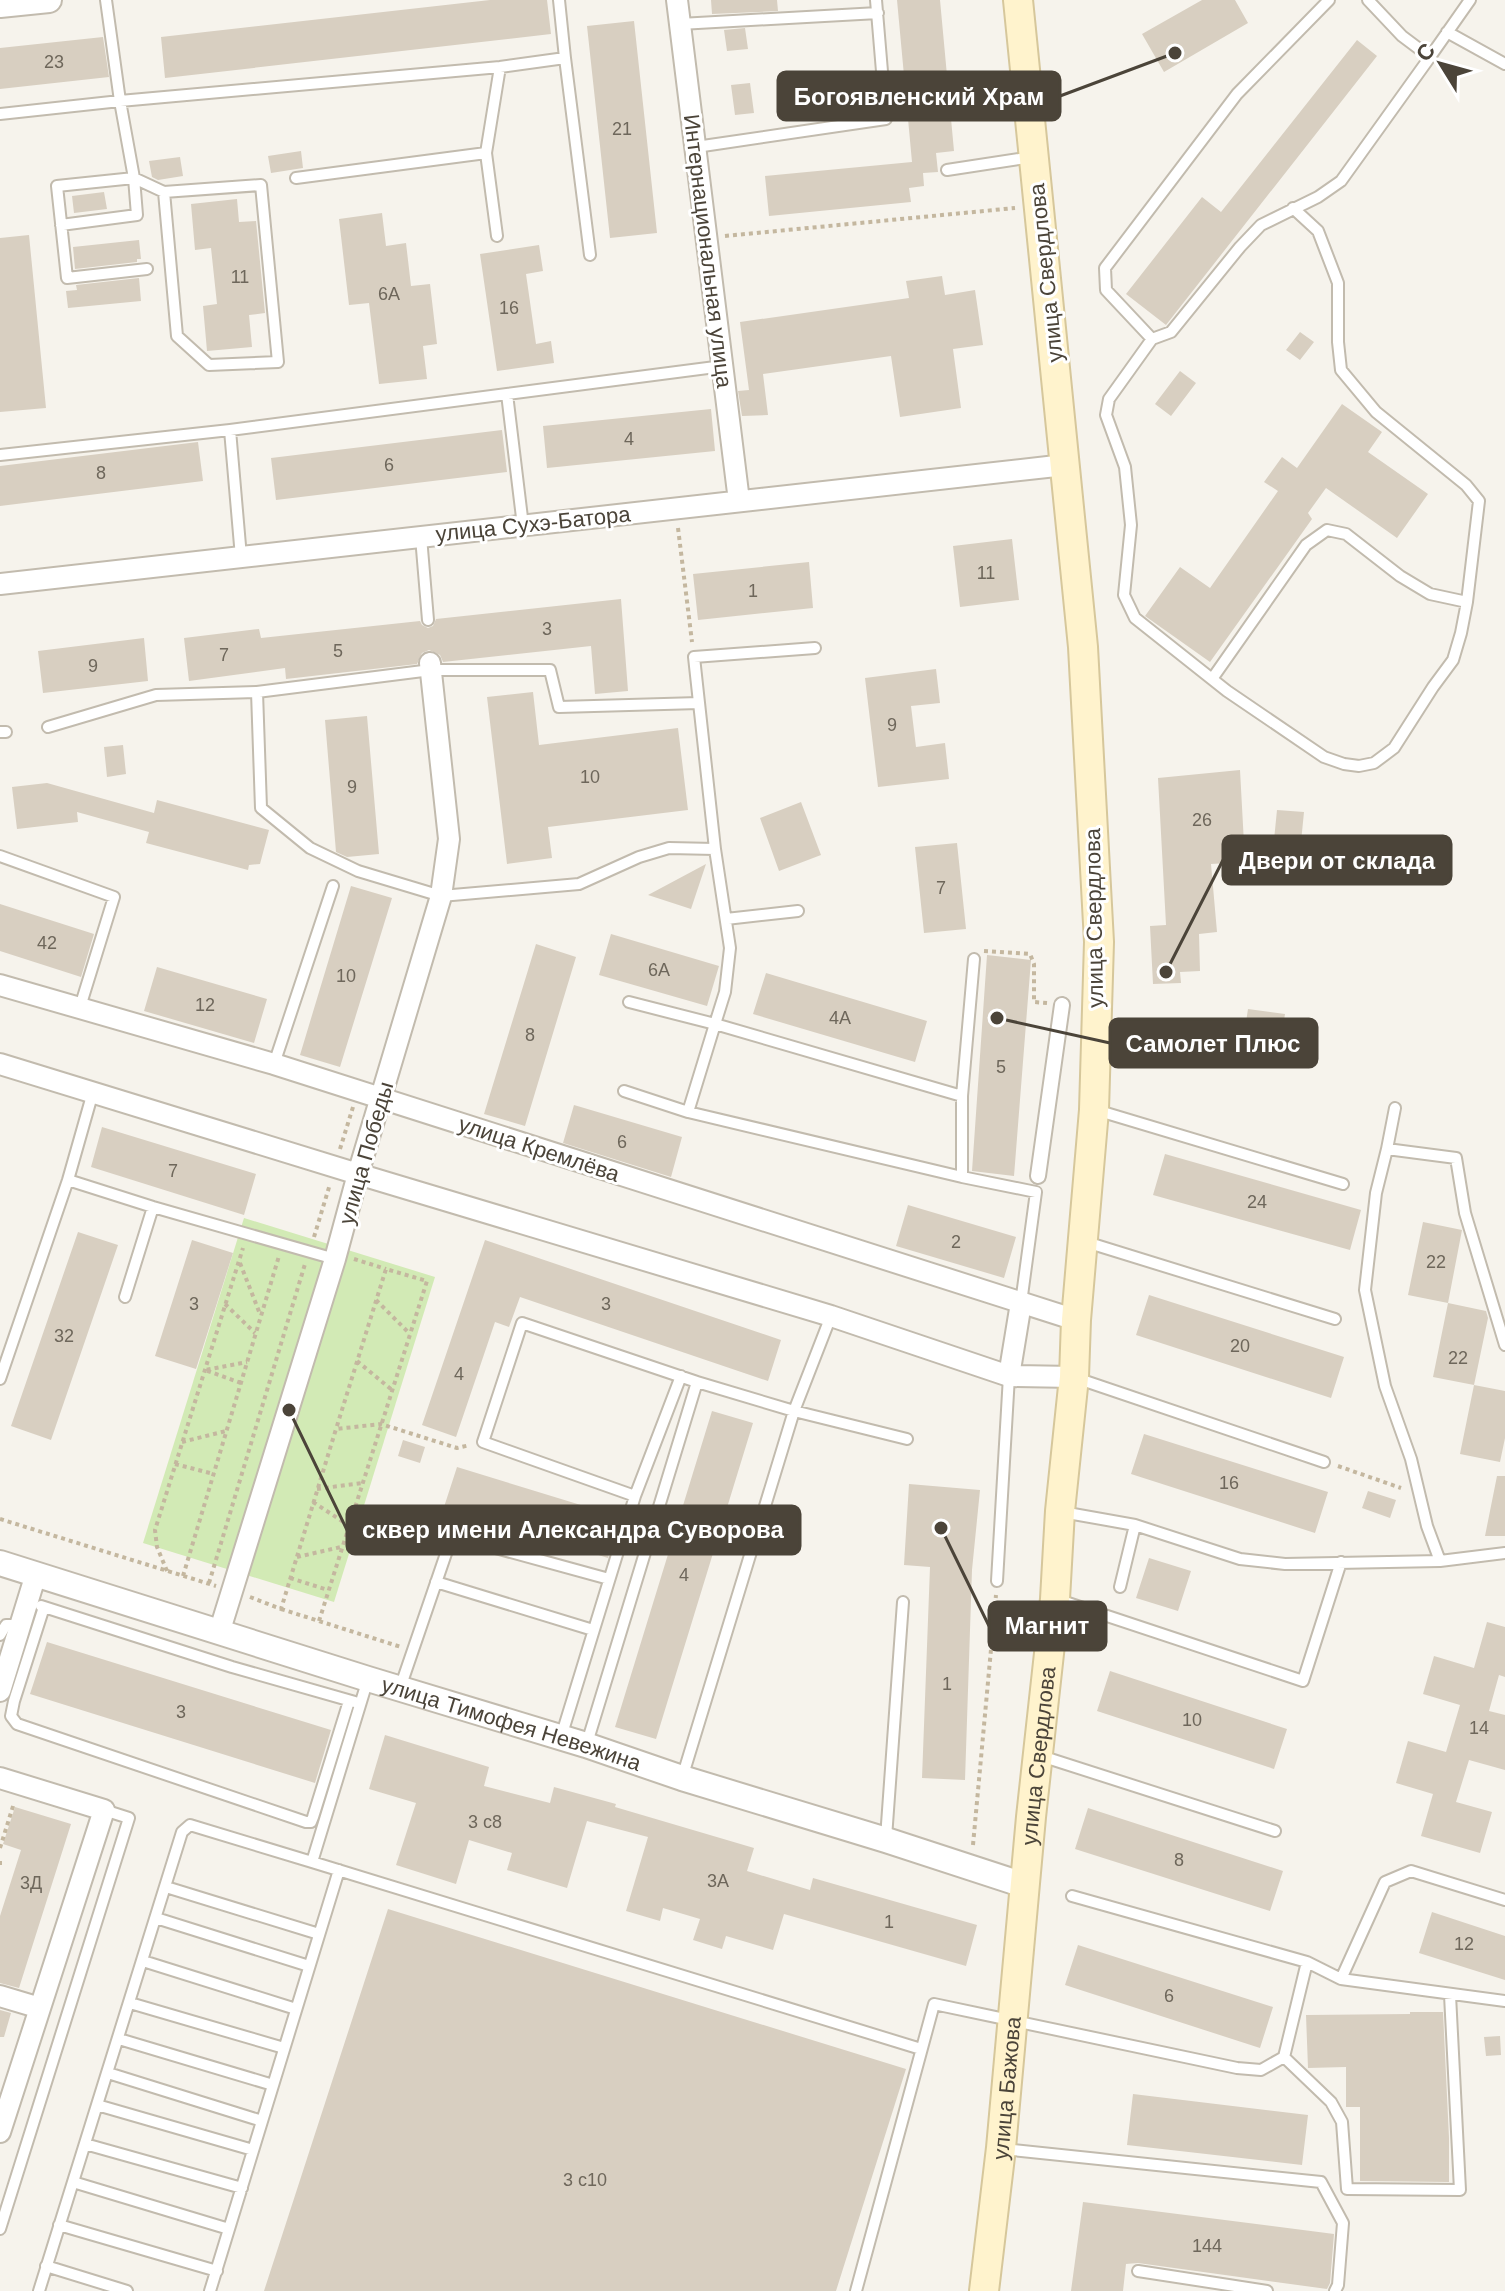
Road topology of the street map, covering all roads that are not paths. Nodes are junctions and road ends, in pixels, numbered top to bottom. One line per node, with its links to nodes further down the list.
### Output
1 (49, 0): 10 (street)
2 (106, 0): 18 (lane)
3 (559, 0): 15 (lane)
4 (677, 0): 12 (street, Интернациональная улица)
5 (876, 0): 11 (lane)
6 (1018, 0): 22 (main road, улица Свердлова)
7 (1329, 0): 32 (lane)
8 (1368, 0): 14 (lane)
9 (1470, 0): 13 (lane)
10 (0, 5)
11 (878, 13): 12 (lane); 20 (lane)
12 (680, 24): 20 (street, Интернациональная улица)
13 (1447, 32): 14 (lane); 16 (lane)
14 (1430, 57): 27 (lane)
15 (565, 58): 17 (lane); 30 (lane)
16 (1505, 64)
17 (500, 67): 18 (lane); 21 (lane)
18 (120, 101): 19 (lane); 24 (lane)
19 (0, 114)
20 (696, 147): 33 (street, Интернациональная улица)
21 (486, 153): 25 (lane); 29 (lane)
22 (1034, 157): 23 (lane); 37 (main road, улица Свердлова)
23 (947, 170)
24 (134, 178): 26 (lane); 28 (lane); 28 (lane)
25 (296, 178)
26 (164, 192): 26 (lane)
27 (1293, 208): 32 (lane); 43 (lane)
28 (61, 225): 31 (lane)
29 (497, 236)
30 (590, 255)
31 (147, 269)
32 (1152, 339): 47 (lane)
33 (723, 366): 34 (lane); 38 (street, Интернациональная улица)
34 (507, 394): 35 (lane); 39 (lane)
35 (230, 430): 36 (lane); 41 (lane)
36 (0, 455)
37 (1065, 465): 38 (street, улица Сухэ-Батора); 70 (main road, улица Свердлова)
38 (739, 501): 39 (street, улица Сухэ-Батора)
39 (523, 526): 40 (street, улица Сухэ-Батора)
40 (421, 537): 41 (street, улица Сухэ-Батора); 44 (lane)
41 (241, 557): 42 (street, улица Сухэ-Батора)
42 (0, 584)
43 (1467, 602): 47 (lane); 47 (lane)
44 (428, 620)
45 (815, 648): 49 (lane)
46 (431, 666): 48 (lane); 49 (lane); 54 (street, улица Победы)
47 (1212, 679)
48 (257, 692): 50 (lane); 54 (lane)
49 (699, 703): 51 (lane)
50 (48, 727)
51 (715, 849): 54 (lane); 56 (lane)
52 (0, 856): 61 (lane)
53 (333, 886): 64 (lane)
54 (441, 896): 68 (street, улица Победы)
55 (798, 911): 56 (lane)
56 (726, 919): 62 (lane)
57 (974, 959): 67 (lane)
58 (0, 985): 61 (street, улица Кремлёва)
59 (629, 1002): 62 (lane)
60 (1062, 1005): 74 (street)
61 (80, 1007): 64 (street, улица Кремлёва)
62 (715, 1024): 67 (lane); 71 (lane)
63 (0, 1064): 66 (street)
64 (274, 1064): 68 (street, улица Кремлёва)
65 (624, 1091): 71 (lane)
66 (93, 1092): 73 (street); 76 (lane)
67 (962, 1096): 75 (lane)
68 (382, 1098): 73 (street, улица Победы); 83 (street, улица Кремлёва)
69 (1395, 1108): 72 (lane)
70 (1094, 1110): 77 (lane); 80 (main road, улица Свердлова)
71 (688, 1112): 75 (lane)
72 (1387, 1149): 87 (lane); 100 (lane)
73 (358, 1174): 81 (street, улица Победы); 84 (street)
74 (1038, 1176): 78 (lane)
75 (962, 1177): 78 (lane)
76 (68, 1180): 79 (lane); 91 (lane)
77 (1343, 1184)
78 (1036, 1192): 83 (lane)
79 (153, 1207): 81 (lane); 82 (lane)
80 (1084, 1241): 85 (lane); 86 (main road, улица Свердлова)
81 (336, 1256): 113 (street, улица Победы)
82 (125, 1297)
83 (1021, 1303): 86 (street, улица Кремлёва); 89 (street)
84 (831, 1316): 89 (street); 93 (lane)
85 (1335, 1319)
86 (1076, 1320): 90 (main road, улица Свердлова)
87 (1505, 1345)
88 (681, 1376): 92 (lane); 96 (lane); 96 (lane)
89 (1009, 1376): 90 (street); 105 (lane)
90 (1074, 1377): 95 (lane); 97 (main road, улица Свердлова)
91 (0, 1379)
92 (697, 1382): 93 (lane); 120 (lane)
93 (794, 1411): 94 (lane); 122 (lane)
94 (907, 1439)
95 (1324, 1462)
96 (635, 1496): 104 (lane)
97 (1060, 1511): 98 (lane); 108 (main road, улица Свердлова)
98 (1135, 1525): 101 (lane); 107 (lane)
99 (1505, 1553): 100 (lane)
100 (1440, 1561): 101 (lane)
101 (1341, 1562): 108 (lane)
102 (0, 1563): 103 (street, улица Тимофея Невежина)
103 (36, 1574): 110 (street); 113 (street, улица Тимофея Невежина)
104 (609, 1579): 106 (lane); 112 (lane)
105 (997, 1581)
106 (436, 1582): 112 (lane); 116 (lane)
107 (1120, 1587)
108 (1055, 1599): 121 (main road, улица Свердлова)
109 (903, 1602): 126 (lane)
110 (36, 1605): 111 (street); 118 (lane); 118 (lane)
111 (21, 1625): 114 (lane); 117 (street)
112 (593, 1630): 119 (lane)
113 (219, 1633): 115 (street, улица Тимофея Невежина)
114 (0, 1635)
115 (368, 1679): 116 (street, улица Тимофея Невежина); 118 (lane)
116 (400, 1688): 119 (street, улица Тимофея Невежина)
117 (0, 1691)
118 (355, 1702): 127 (lane)
119 (561, 1737): 120 (street, улица Тимофея Невежина)
120 (586, 1745): 122 (street, улица Тимофея Невежина)
121 (1039, 1756): 125 (lane); 129 (main road, улица Свердлова)
122 (682, 1778): 126 (street, улица Тимофея Невежина)
123 (6, 1788): 124 (street)
124 (104, 1810): 143 (street); 161 (lane)
125 (1275, 1831)
126 (886, 1840): 129 (street, улица Тимофея Невежина)
127 (312, 1862): 128 (lane); 130 (lane)
128 (339, 1870): 134 (lane); 148 (lane)
129 (1024, 1885): 145 (main road, улица Бажова)
130 (166, 1887): 133 (lane); 134 (lane)
131 (1072, 1896): 136 (lane)
132 (1505, 1900): 138 (lane)
133 (156, 1918): 135 (lane); 137 (lane)
134 (319, 1934): 137 (lane)
135 (143, 1961): 142 (lane); 144 (lane)
136 (1307, 1962): 138 (lane); 149 (lane)
137 (309, 1966): 144 (lane)
138 (1341, 1979): 139 (lane)
139 (1450, 1995): 141 (lane); 149 (lane)
140 (0, 1996): 143 (street)
141 (1505, 2001)
142 (130, 2003): 146 (lane); 147 (lane)
143 (40, 2008): 154 (street)
144 (296, 2009): 147 (lane)
145 (1012, 2020): 148 (lane); 149 (lane); 156 (main road, улица Бажова)
146 (119, 2039): 150 (lane); 151 (lane)
147 (284, 2048): 151 (lane)
148 (921, 2049): 169 (lane)
149 (1284, 2057)
150 (108, 2073): 152 (lane); 153 (lane)
151 (273, 2085): 153 (lane)
152 (97, 2105): 155 (lane); 157 (lane)
153 (262, 2121): 157 (lane)
154 (0, 2132)
155 (85, 2144): 158 (lane); 159 (lane)
156 (1001, 2148): 170 (main road, улица Бажова); 172 (lane)
157 (253, 2150): 159 (lane)
158 (73, 2182): 160 (lane); 162 (lane)
159 (242, 2188): 162 (lane)
160 (59, 2225): 163 (lane); 164 (lane)
161 (0, 2229)
162 (229, 2229): 164 (lane)
163 (46, 2266): 166 (lane); 167 (lane)
164 (217, 2271): 168 (lane)
165 (1138, 2271): 171 (lane)
166 (39, 2291)
167 (127, 2291)
168 (210, 2291)
169 (856, 2291)
170 (984, 2291)
171 (1267, 2291)
172 (1335, 2291)

